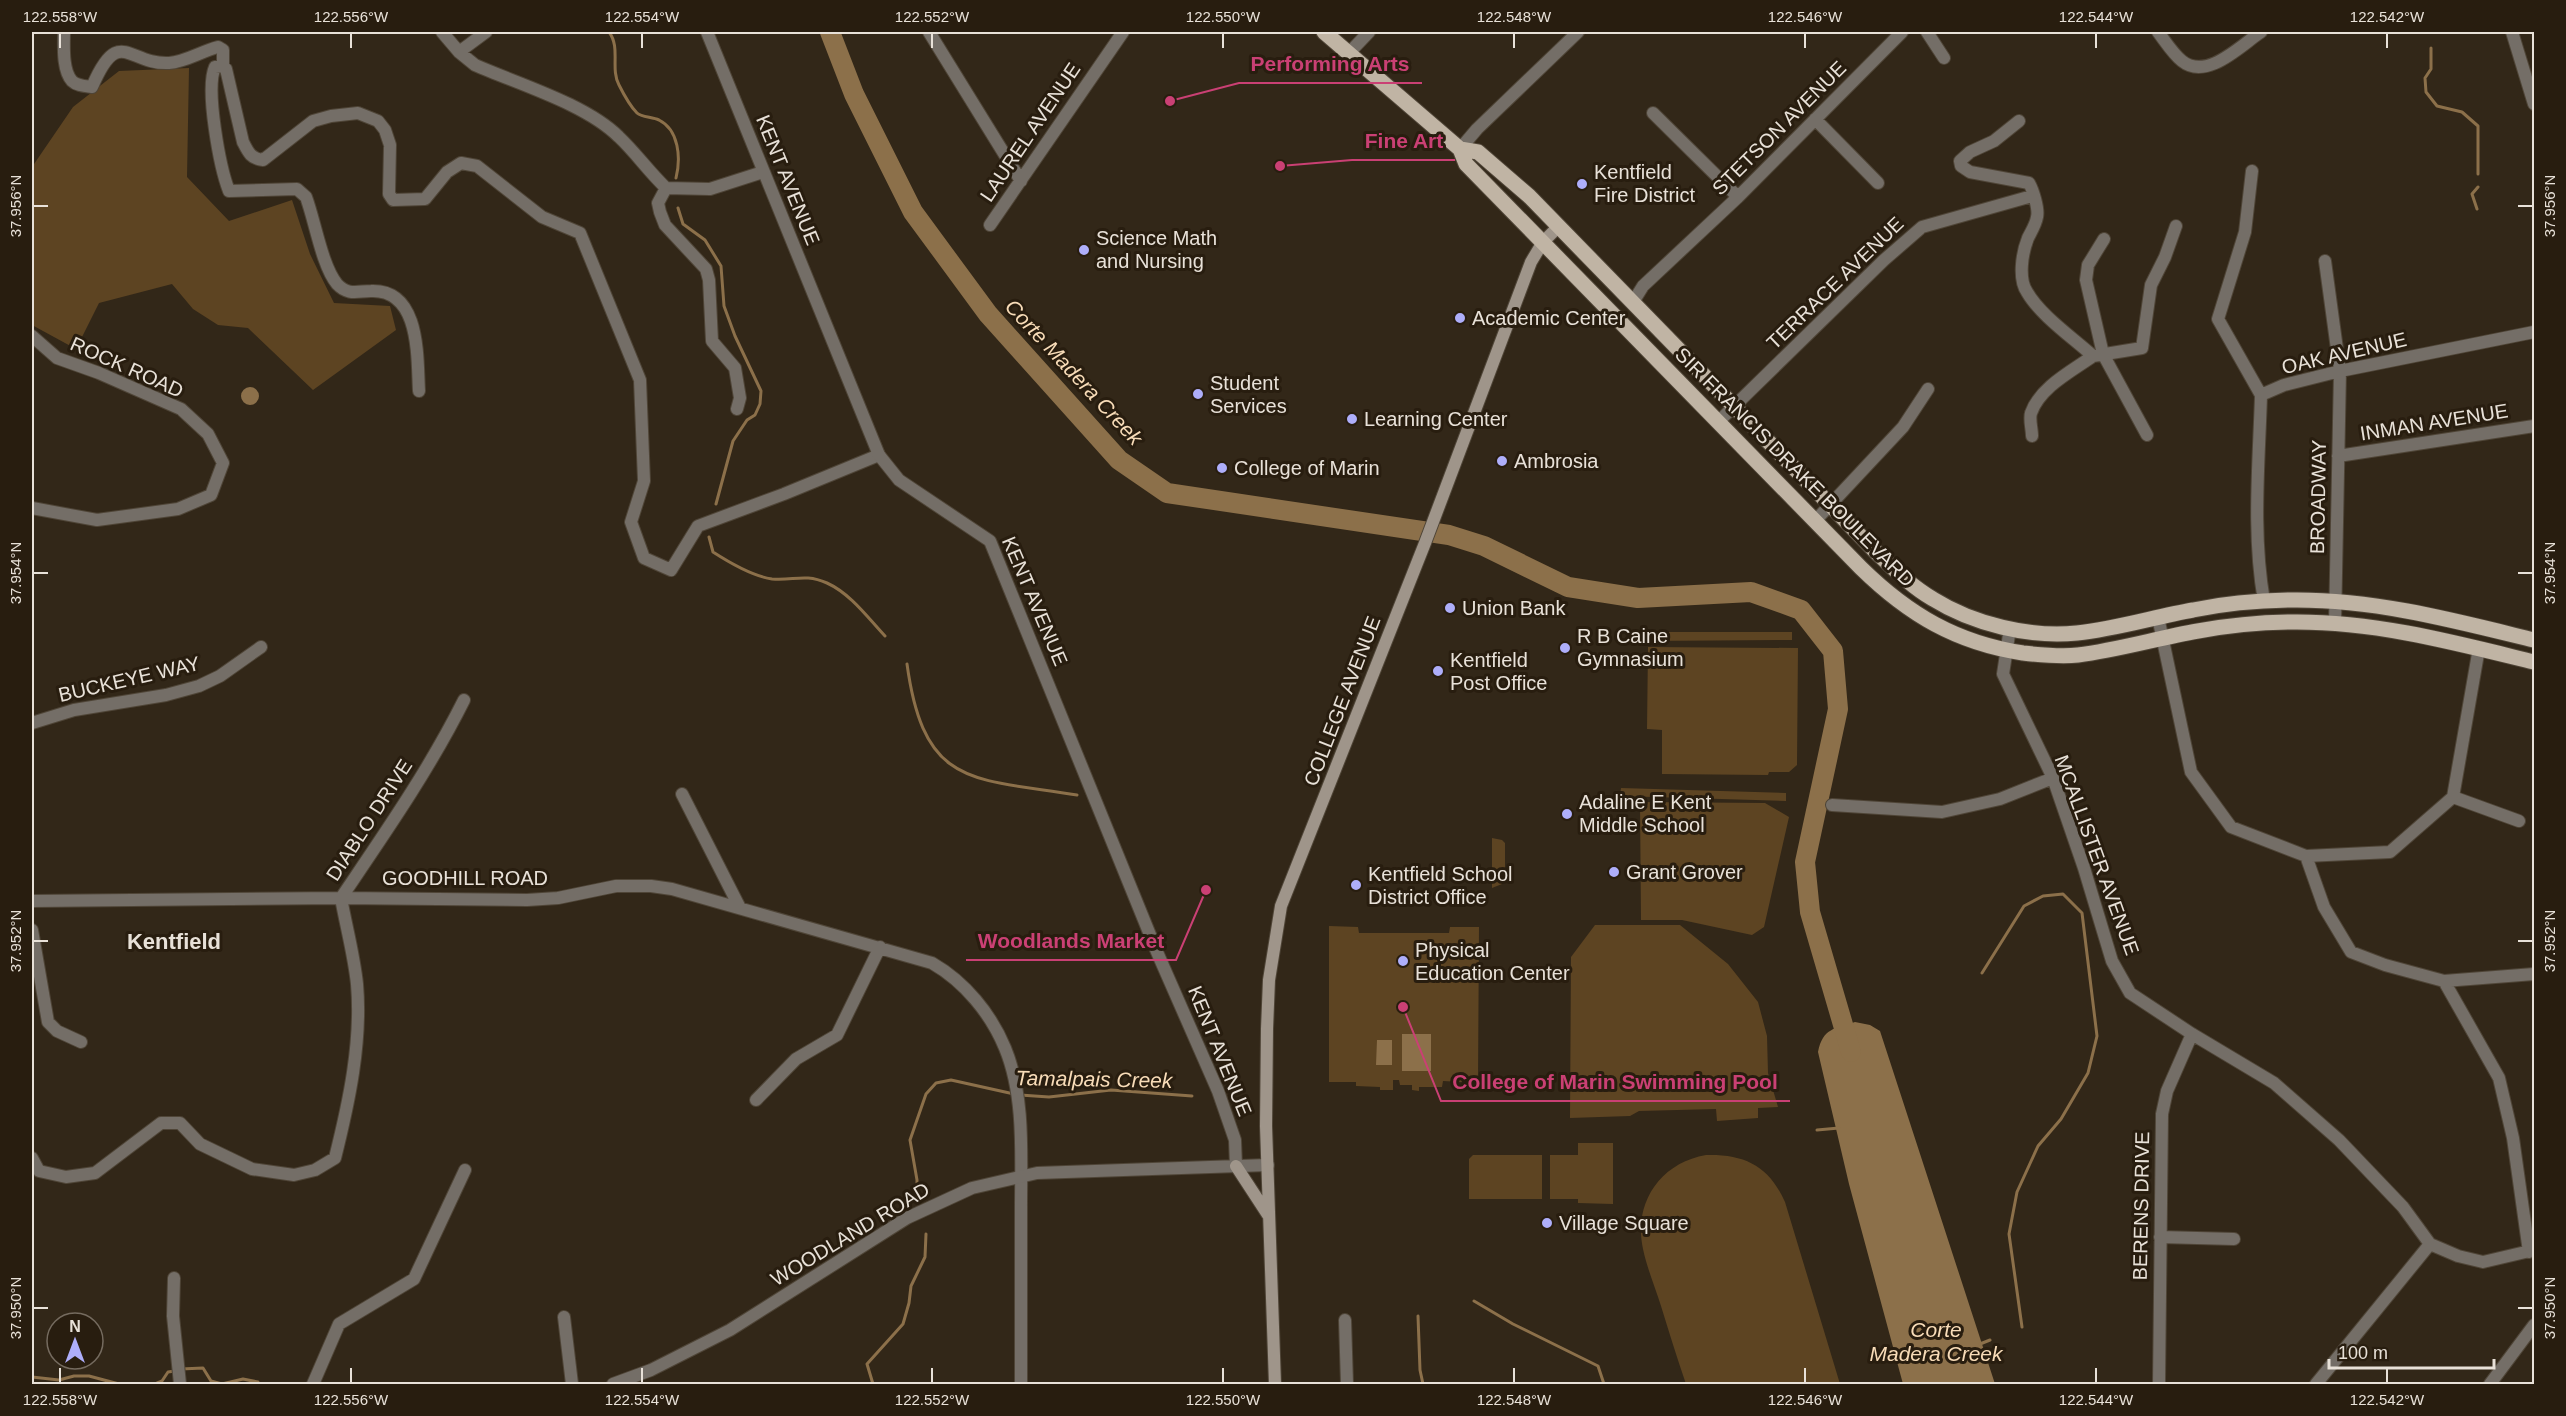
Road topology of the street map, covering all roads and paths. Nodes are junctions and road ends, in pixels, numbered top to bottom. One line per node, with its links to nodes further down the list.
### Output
1 (64, 32): 18 (street)
2 (442, 32): 15 (street)
3 (486, 32): 15 (street)
4 (707, 32): 25 (street, KENT AVENUE)
5 (929, 32): 26 (street)
6 (1123, 32): 26 (street, LAUREL AVENUE)
7 (1324, 32): 16 (main road, SIR FRANCIS DRAKE BOULEVARD)
8 (1369, 32): 16 (street)
9 (1578, 32): 23 (street)
10 (1902, 32): 21 (street, STETSON AVENUE)
11 (1928, 32): 17 (street)
12 (2158, 32): 13 (street)
13 (2261, 32)
14 (2512, 32): 19 (street)
15 (459, 52): 28 (street)
16 (1348, 54): 23 (main road, SIR FRANCIS DRAKE BOULEVARD)
17 (1944, 58)
18 (223, 66): 43 (street); 51 (street)
19 (2534, 101)
20 (1653, 113): 30 (street)
21 (1815, 119): 27 (street); 30 (street, STETSON AVENUE)
22 (2019, 121): 29 (street)
23 (1460, 149): 32 (main road, SIR FRANCIS DRAKE BOULEVARD); 35 (main road, SIR FRANCIS DRAKE BOULEVARD)
24 (2252, 171): 44 (street)
25 (764, 172): 28 (street); 51 (street, KENT AVENUE)
26 (1021, 181): 31 (street, LAUREL AVENUE)
27 (1878, 183)
28 (666, 188): 46 (street)
29 (2032, 196): 40 (street); 45 (street, TERRACE AVENUE)
30 (1738, 197): 37 (street, STETSON AVENUE)
31 (990, 225)
32 (1559, 226): 35 (main road, COLLEGE AVENUE); 37 (main road, SIR FRANCIS DRAKE BOULEVARD)
33 (2176, 226): 40 (street)
34 (2104, 239): 40 (street)
35 (1543, 242): 47 (main road, SIR FRANCIS DRAKE BOULEVARD); 86 (main road, COLLEGE AVENUE)
36 (2325, 261): 41 (street, BROADWAY)
37 (1633, 302): 45 (main road, SIR FRANCIS DRAKE BOULEVARD)
38 (2535, 332): 41 (street, OAK AVENUE)
39 (32, 336): 54 (street, ROCK ROAD)
40 (2098, 355): 49 (street); 50 (street)
41 (2340, 371): 44 (street, OAK AVENUE); 52 (street, BROADWAY)
42 (1928, 389): 53 (street)
43 (419, 392)
44 (2261, 395): 56 (street, OAK AVENUE)
45 (1735, 407): 47 (street, TERRACE AVENUE); 53 (main road, SIR FRANCIS DRAKE BOULEVARD)
46 (737, 409)
47 (1718, 422): 55 (main road, SIR FRANCIS DRAKE BOULEVARD)
48 (2535, 426): 52 (street, INMAN AVENUE)
49 (2147, 435)
50 (2032, 436)
51 (879, 455): 87 (street, KENT AVENUE)
52 (2338, 456): 57 (street, BROADWAY)
53 (1831, 506): 55 (street); 60 (main road, SIR FRANCIS DRAKE BOULEVARD)
54 (32, 508)
55 (1815, 521): 65 (main road, SIR FRANCIS DRAKE BOULEVARD)
56 (2264, 601): 57 (main road, SIR FRANCIS DRAKE BOULEVARD); 58 (main road, SIR FRANCIS DRAKE BOULEVARD)
57 (2336, 602): 59 (street, BROADWAY); 62 (main road, SIR FRANCIS DRAKE BOULEVARD)
58 (2158, 617): 60 (main road, SIR FRANCIS DRAKE BOULEVARD); 61 (street)
59 (2335, 624): 61 (main road, SIR FRANCIS DRAKE BOULEVARD); 64 (main road, SIR FRANCIS DRAKE BOULEVARD)
60 (2010, 628): 65 (street, MCALLISTER AVENUE)
61 (2162, 639): 65 (main road, SIR FRANCIS DRAKE BOULEVARD); 74 (street)
62 (2535, 640)
63 (261, 647): 68 (street, BUCKEYE WAY)
64 (2479, 648): 66 (main road, SIR FRANCIS DRAKE BOULEVARD); 71 (street)
65 (2006, 650): 69 (street, MCALLISTER AVENUE)
66 (2535, 662)
67 (464, 700): 75 (street, DIABLO DRIVE)
68 (32, 723)
69 (2053, 778): 72 (street); 82 (street, MCALLISTER AVENUE)
70 (682, 794): 77 (street)
71 (2453, 797): 73 (street); 74 (street)
72 (1832, 805)
73 (2519, 821)
74 (2306, 856): 81 (street)
75 (341, 898): 76 (street, GOODHILL ROAD); 77 (street, GOODHILL ROAD); 85 (street, DIABLO DRIVE)
76 (32, 901)
77 (740, 908): 79 (street, GOODHILL ROAD)
78 (32, 930): 83 (street)
79 (880, 947): 84 (street); 89 (street, GOODHILL ROAD)
80 (2535, 974): 81 (street)
81 (2444, 981): 94 (street)
82 (2192, 1034): 91 (street, BERENS DRIVE); 93 (street, MCALLISTER AVENUE)
83 (81, 1042)
84 (756, 1100)
85 (32, 1158)
86 (1268, 1165): 87 (street, WOODLAND ROAD); 90 (main road, COLLEGE AVENUE)
87 (1236, 1166): 89 (street, WOODLAND ROAD); 90 (main road)
88 (465, 1170): 100 (street)
89 (1021, 1175): 102 (street, WOODLAND ROAD); 103 (street, GOODHILL ROAD)
90 (1269, 1216): 104 (main road, COLLEGE AVENUE)
91 (2160, 1237): 92 (street); 106 (street, BERENS DRIVE)
92 (2234, 1239)
93 (2430, 1244): 94 (street); 107 (street)
94 (2532, 1251)
95 (174, 1278): 99 (street)
96 (564, 1317): 101 (street)
97 (1345, 1320): 105 (street)
98 (2535, 1325): 108 (street)
99 (180, 1381)
100 (313, 1384)
101 (572, 1384)
102 (613, 1384)
103 (1021, 1384)
104 (1275, 1384)
105 (1347, 1384)
106 (2158, 1384)
107 (2316, 1384)
108 (2490, 1384)

